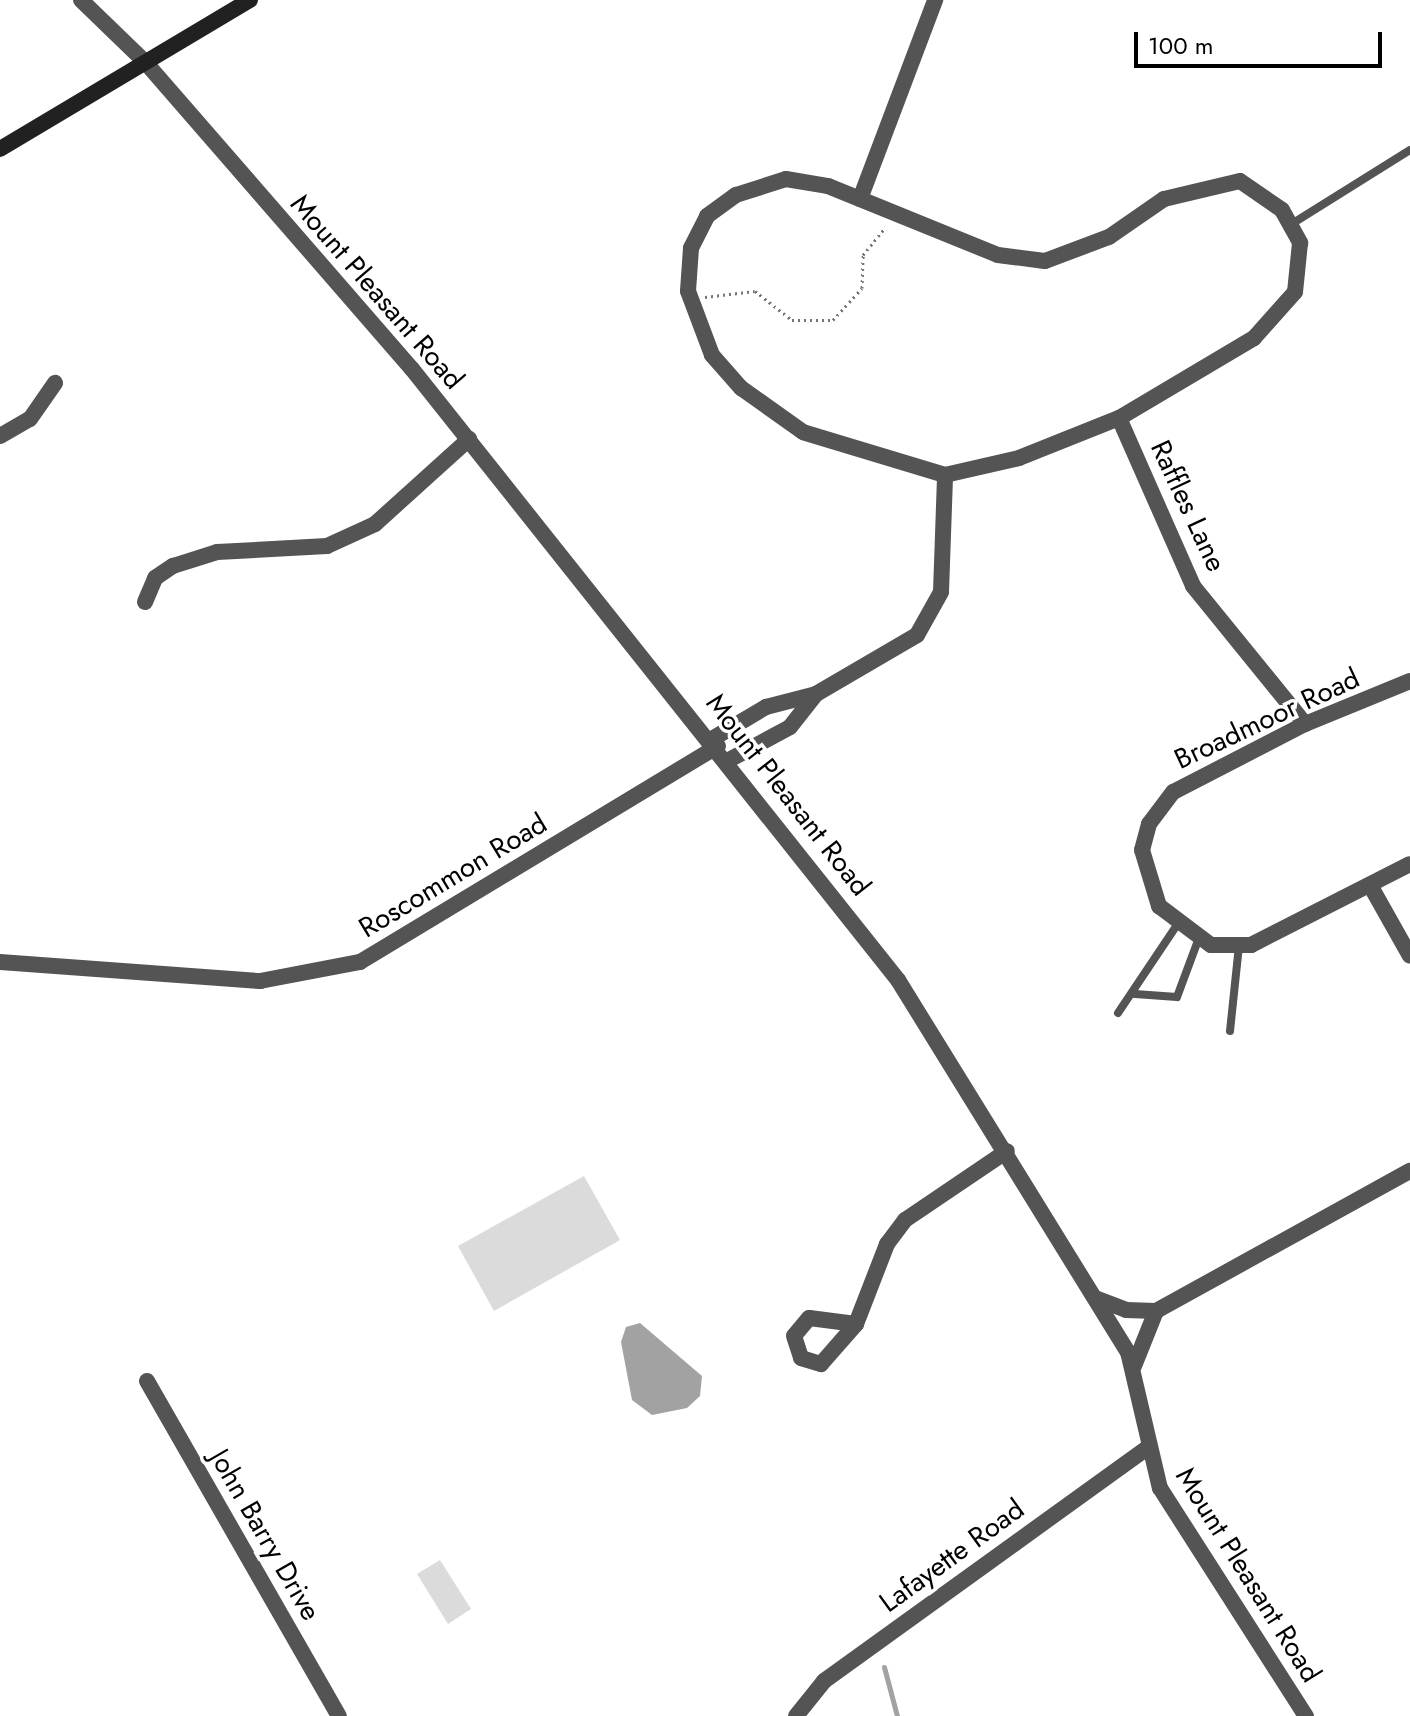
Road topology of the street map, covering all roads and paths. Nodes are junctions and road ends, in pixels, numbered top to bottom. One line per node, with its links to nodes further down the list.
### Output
1 (81, 0): 4 (street, Mount Pleasant Road)
2 (250, 0): 4 (main road)
3 (935, 0): 7 (street)
4 (146, 63): 5 (main road); 14 (street, Mount Pleasant Road)
5 (0, 149)
6 (1410, 150): 9 (lane)
7 (860, 199): 8 (street); 10 (street)
8 (894, 213): 9 (street); 10 (path)
9 (1290, 225): 12 (street)
10 (690, 300): 15 (street)
11 (55, 383): 13 (street)
12 (1119, 418): 15 (street); 19 (street, Raffles Lane)
13 (0, 436)
14 (469, 439): 16 (street); 20 (street, Mount Pleasant Road)
15 (945, 475): 18 (street)
16 (145, 602)
17 (1410, 681): 19 (street, Broadmoor Road)
18 (816, 694): 20 (street, Roscommon Road); 21 (street)
19 (1305, 724): 24 (street, Broadmoor Road)
20 (715, 742): 21 (street, Mount Pleasant Road); 28 (street, Roscommon Road)
21 (729, 760): 32 (street, Mount Pleasant Road)
22 (1410, 864): 23 (street)
23 (1370, 885): 26 (street); 27 (street)
24 (1177, 925): 25 (street, Broadmoor Road); 29 (lane)
25 (1199, 938): 26 (street, Broadmoor Road); 29 (lane)
26 (1239, 945): 31 (lane)
27 (1410, 956)
28 (0, 962)
29 (1135, 994): 30 (lane)
30 (1118, 1013)
31 (1230, 1031)
32 (1007, 1151): 34 (street, Mount Pleasant Road); 36 (street)
33 (1410, 1171): 35 (street)
34 (1095, 1298): 35 (street); 37 (street, Mount Pleasant Road)
35 (1156, 1311): 37 (street)
36 (856, 1324)
37 (1134, 1366): 39 (street, Mount Pleasant Road)
38 (147, 1381): 40 (street, John Barry Drive)
39 (1147, 1448): 41 (street, Lafayette Road); 42 (street, Mount Pleasant Road)
40 (339, 1716)
41 (796, 1716)
42 (1306, 1716)

